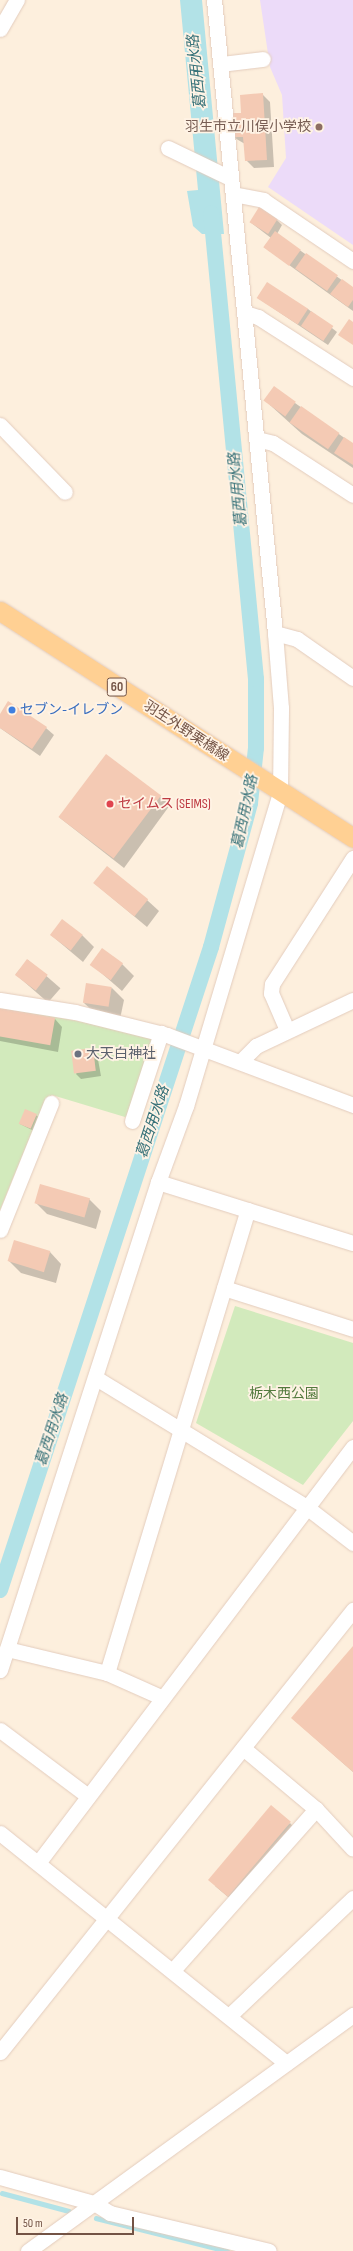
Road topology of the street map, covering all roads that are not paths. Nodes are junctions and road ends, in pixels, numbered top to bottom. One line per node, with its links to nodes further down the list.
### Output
1 (17, 0): 3 (street)
2 (214, 0): 5 (street)
3 (0, 29)
4 (263, 59): 5 (street)
5 (221, 64): 7 (street)
6 (168, 148): 7 (street)
7 (224, 175): 8 (street)
8 (233, 194): 9 (street); 10 (street)
9 (353, 261)
10 (245, 313): 11 (street); 13 (street)
11 (353, 378)
12 (0, 426): 14 (street)
13 (257, 439): 15 (street); 17 (street)
14 (65, 492)
15 (353, 495)
16 (0, 611): 19 (main road, 羽生外野栗橋線 / 60)
17 (276, 633): 18 (street); 19 (street)
18 (353, 678)
19 (276, 789): 20 (main road, 羽生外野栗橋線 / 60); 26 (street)
20 (353, 838)
21 (353, 858): 24 (street)
22 (0, 1000): 25 (street)
23 (353, 1000): 24 (street)
24 (287, 1030): 27 (street)
25 (164, 1034): 26 (street); 30 (street)
26 (200, 1045): 27 (street); 31 (street)
27 (242, 1060): 29 (street)
28 (50, 1103): 33 (street)
29 (353, 1105)
30 (132, 1122)
31 (158, 1182): 32 (street); 37 (street)
32 (248, 1210): 34 (street); 35 (street)
33 (0, 1230)
34 (353, 1243)
35 (224, 1288): 36 (street); 38 (street)
36 (353, 1329)
37 (96, 1378): 38 (street); 43 (street)
38 (181, 1430): 40 (street); 45 (street)
39 (353, 1447): 40 (street)
40 (305, 1506): 41 (street); 46 (street)
41 (353, 1542)
42 (353, 1610): 48 (street)
43 (7, 1649): 44 (street); 45 (street)
44 (0, 1670)
45 (107, 1673): 46 (street)
46 (161, 1697): 49 (street)
47 (0, 1730): 49 (street)
48 (243, 1748): 50 (street); 55 (street)
49 (88, 1796): 53 (street)
50 (316, 1809): 52 (street); 56 (street)
51 (0, 1833): 53 (street)
52 (353, 1848)
53 (38, 1863): 55 (street)
54 (353, 1898): 58 (street)
55 (108, 1917): 56 (street); 59 (street)
56 (174, 1969): 58 (street)
57 (353, 2015): 60 (street)
58 (229, 2016): 60 (street)
59 (0, 2052)
60 (286, 2063): 62 (street)
61 (0, 2177): 62 (street)
62 (94, 2203): 63 (street); 64 (street)
63 (28, 2251)
64 (269, 2251)

